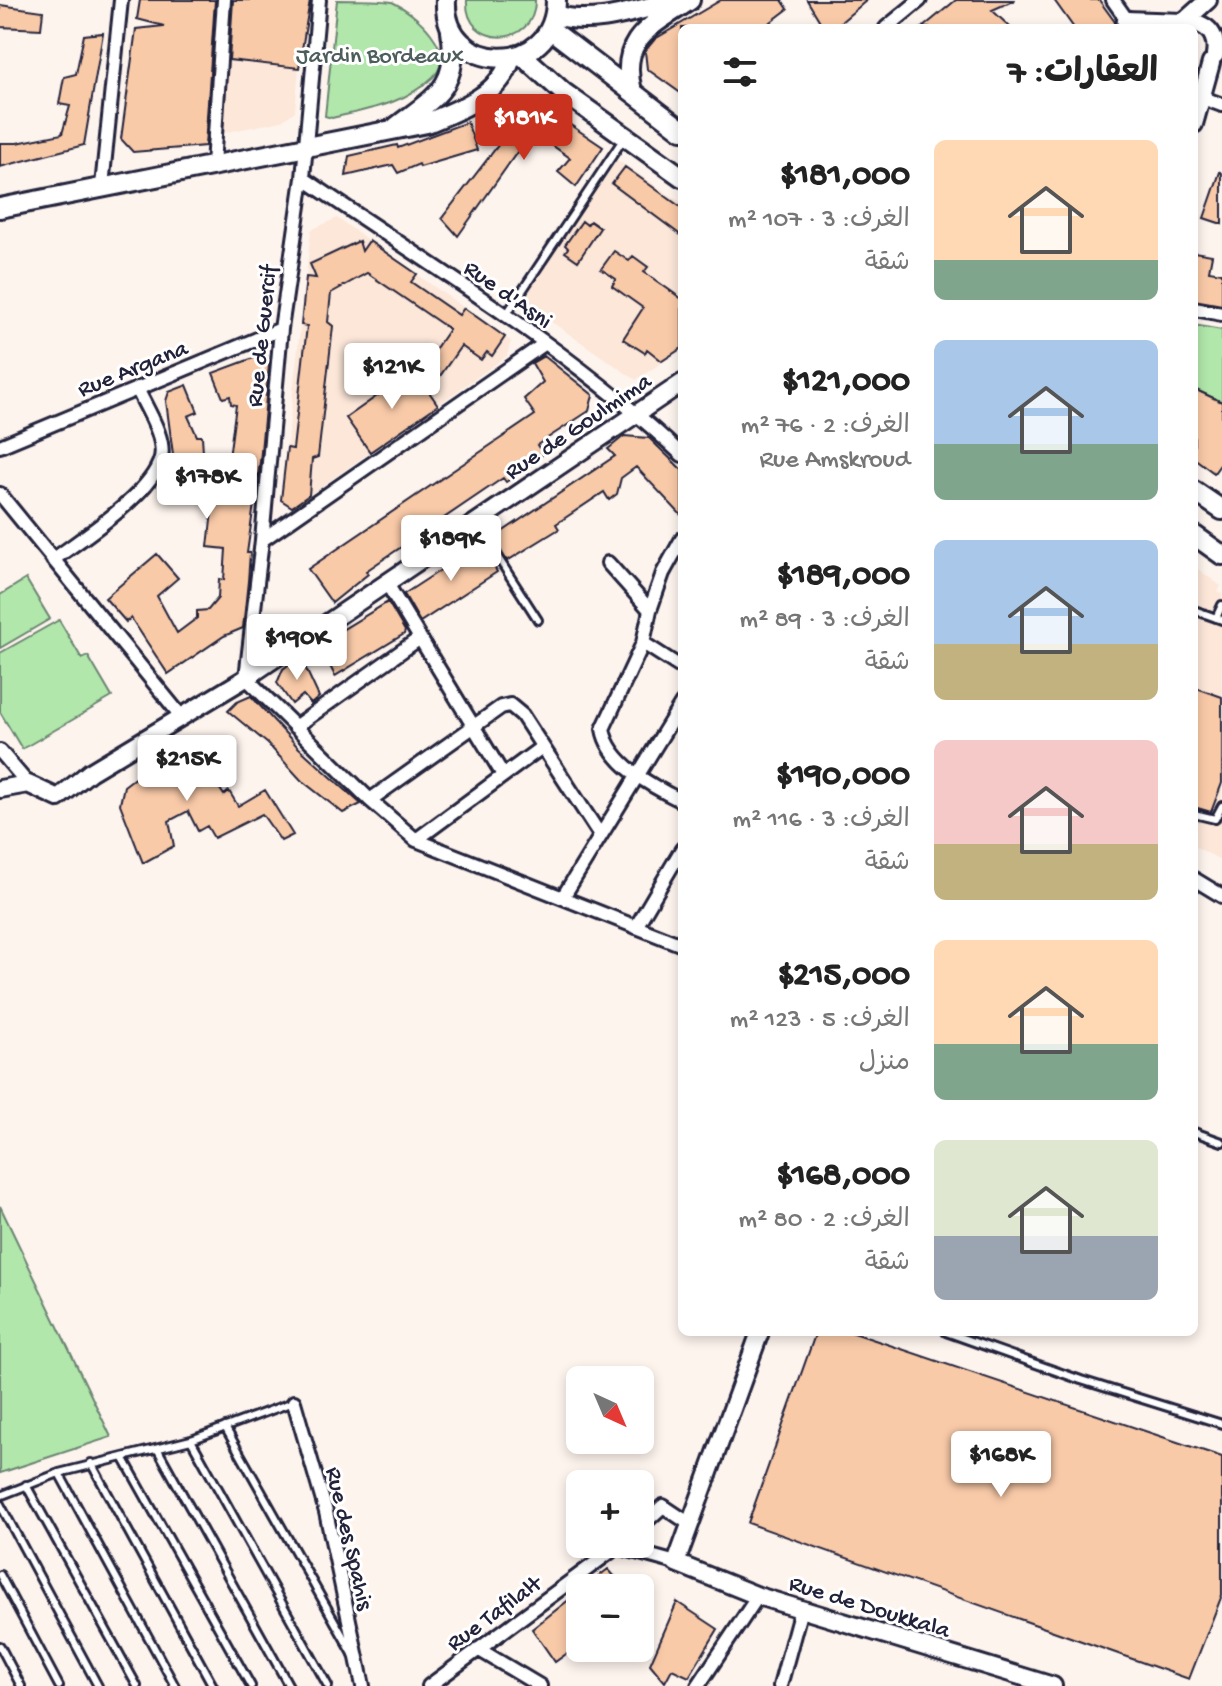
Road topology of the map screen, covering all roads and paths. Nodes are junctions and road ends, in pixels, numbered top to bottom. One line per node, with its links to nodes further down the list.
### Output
1 (121, 0): 29 (street)
2 (224, 0): 26 (street)
3 (319, 0): 25 (street, Rue de Guercif)
4 (432, 0): 10 (main road)
5 (676, 0): 11 (main road)
6 (690, 0): 19 (main road)
7 (920, 0): 12 (street)
8 (1113, 0): 13 (street)
9 (1208, 0): 14 (street)
10 (447, 12): 17 (main road); 22 (main road)
11 (553, 15): 17 (main road); 19 (main road)
12 (891, 24)
13 (1127, 24)
14 (1181, 24)
15 (1198, 24): 16 (street)
16 (1216, 53): 18 (street); 20 (street)
17 (516, 56): 22 (main road); 24 (main road)
18 (1198, 69)
19 (632, 91): 23 (main road)
20 (1198, 93): 21 (street)
21 (1222, 105)
22 (396, 127): 25 (main road)
23 (678, 127)
24 (624, 138): 27 (main road); 33 (lane)
25 (303, 147): 26 (main road); 28 (street, Rue de Guercif)
26 (213, 165): 29 (main road)
27 (678, 174)
28 (303, 178): 33 (street, Rue d'Asni); 34 (street, Rue de Guercif)
29 (102, 186): 30 (main road)
30 (0, 208)
31 (1198, 310): 32 (street)
32 (1222, 314)
33 (504, 317): 35 (street, Rue d'Asni)
34 (281, 329): 37 (street, Rue Argana); 46 (street, Rue de Guercif)
35 (544, 344): 38 (street, Rue d'Asni); 46 (street)
36 (678, 386): 38 (street, Rue de Goulmima)
37 (137, 388): 39 (street, Rue Argana); 49 (street)
38 (637, 413): 40 (street, Rue d'Asni); 44 (street, Rue de Goulmima)
39 (0, 446)
40 (678, 451)
41 (0, 494): 49 (street)
42 (1198, 494): 43 (main road)
43 (1222, 510)
44 (475, 522): 51 (street, Rue de Goulmima); 56 (lane)
45 (1198, 538): 48 (main road)
46 (262, 540): 60 (street, Rue de Guercif)
47 (678, 546): 53 (street)
48 (1222, 555)
49 (53, 560): 62 (street)
50 (608, 563): 53 (street)
51 (386, 582): 57 (street); 60 (street, Rue de Goulmima)
52 (1222, 605): 55 (lane)
53 (650, 610): 58 (street)
54 (1198, 611): 55 (lane)
55 (1219, 619)
56 (538, 620)
57 (420, 638): 63 (street); 64 (street)
58 (643, 643): 59 (street); 68 (street)
59 (678, 665)
60 (246, 678): 62 (street, Rue de Goulmima); 64 (street)
61 (678, 709): 68 (street)
62 (181, 716): 69 (street, Rue de Goulmima)
63 (473, 726): 65 (street); 67 (street); 72 (street)
64 (295, 727): 72 (street)
65 (542, 747): 67 (street); 75 (street)
66 (0, 751): 69 (street)
67 (503, 775): 76 (street)
68 (637, 775): 71 (street); 75 (street)
69 (28, 784): 70 (street)
70 (0, 789)
71 (678, 799)
72 (370, 800): 76 (street)
73 (1222, 806): 74 (lane)
74 (1198, 815)
75 (600, 835): 80 (street)
76 (416, 840): 80 (street)
77 (678, 856): 81 (street)
78 (1198, 881): 79 (street)
79 (1222, 896)
80 (563, 897): 81 (street)
81 (636, 927): 82 (street)
82 (678, 943)
83 (1198, 1133): 84 (lane)
84 (1222, 1142)
85 (759, 1336): 99 (street)
86 (957, 1336): 88 (lane)
87 (294, 1402): 89 (lane); 108 (street, Rue des Spahis)
88 (1222, 1424)
89 (225, 1427): 90 (lane); 108 (lane)
90 (191, 1440): 91 (lane); 118 (lane)
91 (158, 1450): 92 (lane); 117 (lane)
92 (123, 1457): 93 (lane); 116 (lane)
93 (91, 1463): 94 (lane); 115 (lane)
94 (59, 1473): 95 (lane); 114 (lane)
95 (26, 1485): 96 (lane); 113 (lane)
96 (0, 1496)
97 (0, 1504): 112 (lane)
98 (654, 1514): 99 (street)
99 (690, 1524): 102 (street)
100 (654, 1556): 102 (street)
101 (603, 1558): 107 (street, Rue Tafilalt)
102 (676, 1563): 104 (street, Rue de Doukkala)
103 (0, 1575): 111 (lane)
104 (758, 1596): 105 (street, Rue de Doukkala); 122 (street)
105 (801, 1609): 109 (street, Rue de Doukkala); 123 (street)
106 (0, 1646): 110 (lane)
107 (478, 1649): 120 (street, Rue Tafilalt); 121 (street)
108 (356, 1659): 119 (street, Rue des Spahis)
109 (1028, 1682): 124 (street, Rue de Doukkala)
110 (21, 1686)
111 (59, 1686)
112 (98, 1686)
113 (137, 1686)
114 (175, 1686)
115 (213, 1686)
116 (251, 1686)
117 (289, 1686)
118 (328, 1686)
119 (363, 1686)
120 (429, 1686)
121 (540, 1686)
122 (698, 1686)
123 (780, 1686)
124 (1053, 1686)

